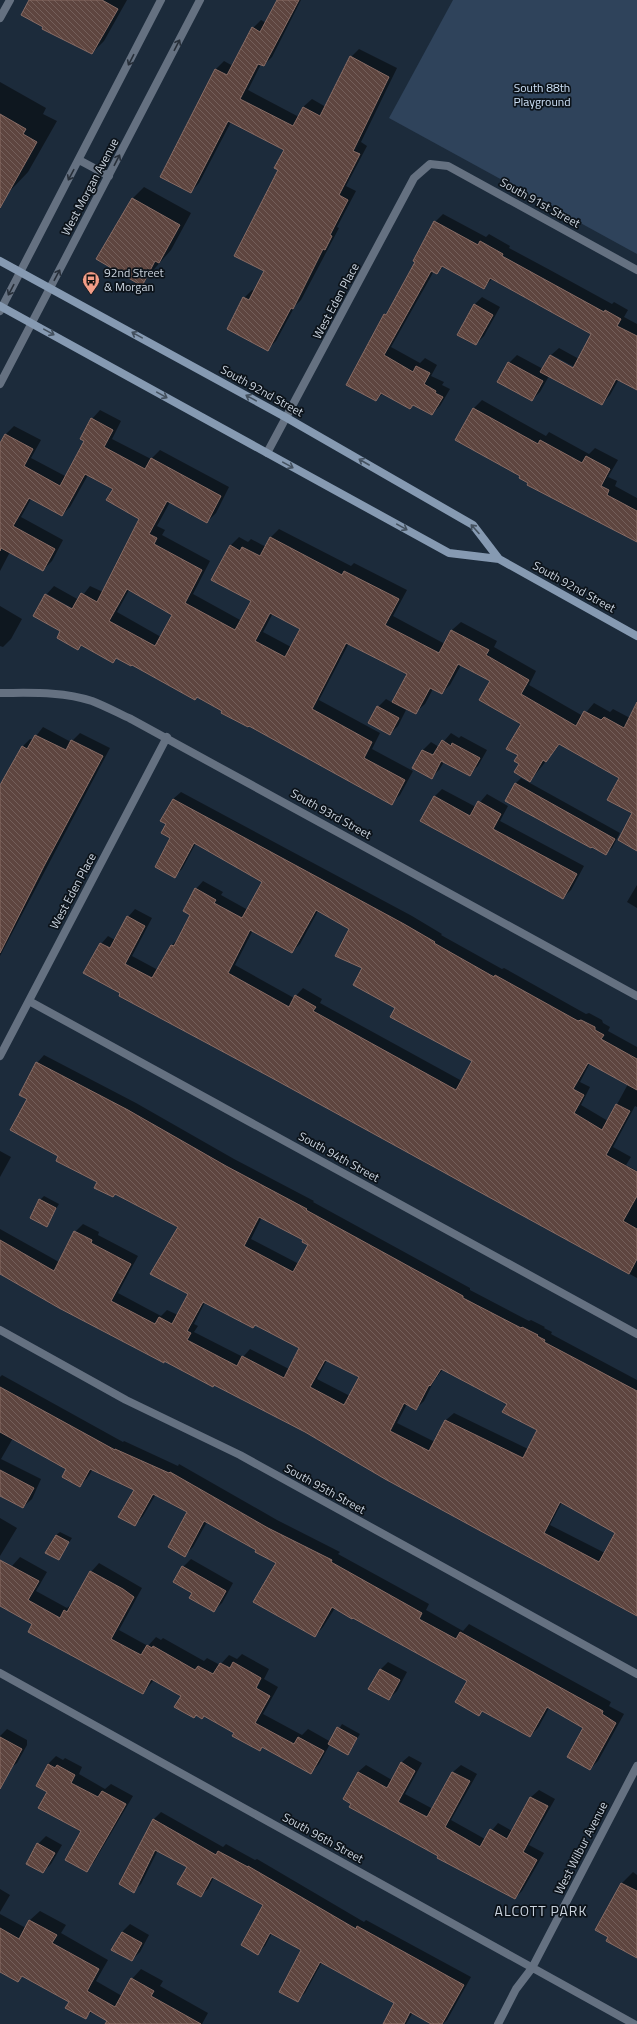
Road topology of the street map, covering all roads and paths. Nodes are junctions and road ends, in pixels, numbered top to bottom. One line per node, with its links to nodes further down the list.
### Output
1 (10, 0): 4 (street)
2 (161, 0): 5 (street, West Morgan Avenue, one-way to 5)
3 (200, 0): 7 (street, West Morgan Avenue, one-way to 3)
4 (0, 18)
5 (79, 160): 7 (street); 10 (street, West Morgan Avenue, one-way to 10)
6 (430, 164): 9 (street, South 91st Street); 15 (street, West Eden Place)
7 (109, 176): 11 (street, West Morgan Avenue, one-way to 7)
8 (0, 261): 10 (main road, South 92nd Street)
9 (637, 270)
10 (21, 271): 11 (main road, South 92nd Street); 12 (street, West Morgan Avenue, one-way to 12)
11 (50, 288): 13 (street, West Morgan Avenue); 15 (main road, South 92nd Street, one-way to 11)
12 (1, 308): 13 (main road, South 92nd Street)
13 (31, 323): 14 (street, West Morgan Avenue); 16 (main road, South 92nd Street, one-way to 16)
14 (0, 384)
15 (287, 418): 16 (street, West Eden Place); 17 (main road, South 92nd Street, one-way to 15)
16 (267, 453): 17 (main road, South 92nd Street, one-way to 17)
17 (499, 559): 18 (main road, South 92nd Street)
18 (637, 636)
19 (0, 693): 20 (street, South 93rd Street)
20 (167, 738): 21 (street, South 93rd Street); 22 (street, West Eden Place)
21 (637, 996)
22 (29, 1001): 23 (street, West Eden Place); 25 (street, South 94th Street)
23 (0, 1056)
24 (0, 1330): 27 (street, South 95th Street)
25 (637, 1334)
26 (0, 1672): 29 (street, South 96th Street)
27 (637, 1674)
28 (637, 1766): 29 (street, West Wilbur Avenue)
29 (532, 1968): 30 (street, West Wilbur Avenue); 31 (street, South 96th Street)
30 (498, 2024)
31 (634, 2024)

